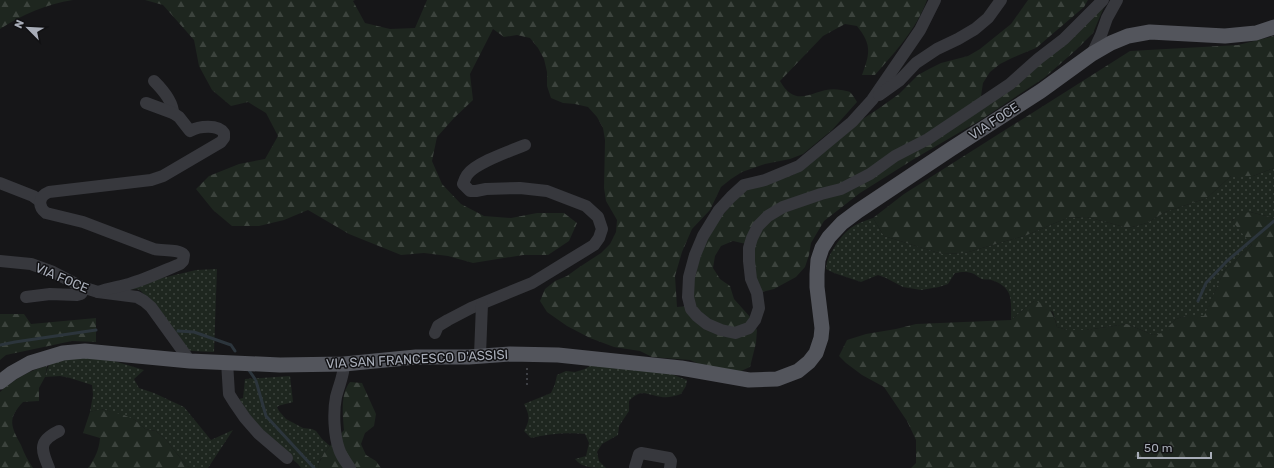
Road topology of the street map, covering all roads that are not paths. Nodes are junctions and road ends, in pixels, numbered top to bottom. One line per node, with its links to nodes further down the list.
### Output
1 (935, 0): 8 (street)
2 (1001, 0): 8 (street)
3 (1103, 0): 8 (street)
4 (1117, 0): 6 (street)
5 (1274, 27): 6 (main road, VIA FOCE)
6 (1092, 54): 20 (main road, VIA FOCE)
7 (154, 81): 10 (street)
8 (872, 100)
9 (146, 103): 10 (street)
10 (173, 113): 13 (street)
11 (525, 145): 18 (street)
12 (0, 183): 13 (street)
13 (40, 201): 16 (street)
14 (0, 261): 15 (street, VIA FOCE)
15 (85, 288): 16 (street, VIA FOCE); 17 (street)
16 (98, 292): 22 (street, VIA FOCE)
17 (26, 297)
18 (482, 304): 19 (street); 21 (street)
19 (435, 333)
20 (821, 338): 21 (main road, VIA SAN FRANCESCO D'ASSISI)
21 (480, 356): 24 (main road, VIA SAN FRANCESCO D'ASSISI)
22 (190, 361): 23 (main road, VIA SAN FRANCESCO D'ASSISI); 25 (main road, VIA SAN FRANCESCO D'ASSISI)
23 (227, 362): 24 (main road, VIA SAN FRANCESCO D'ASSISI); 27 (street)
24 (344, 364): 29 (street)
25 (0, 382)
26 (59, 431): 28 (street)
27 (287, 458)
28 (49, 468)
29 (350, 468)
30 (635, 468): 31 (street)
31 (670, 468)

